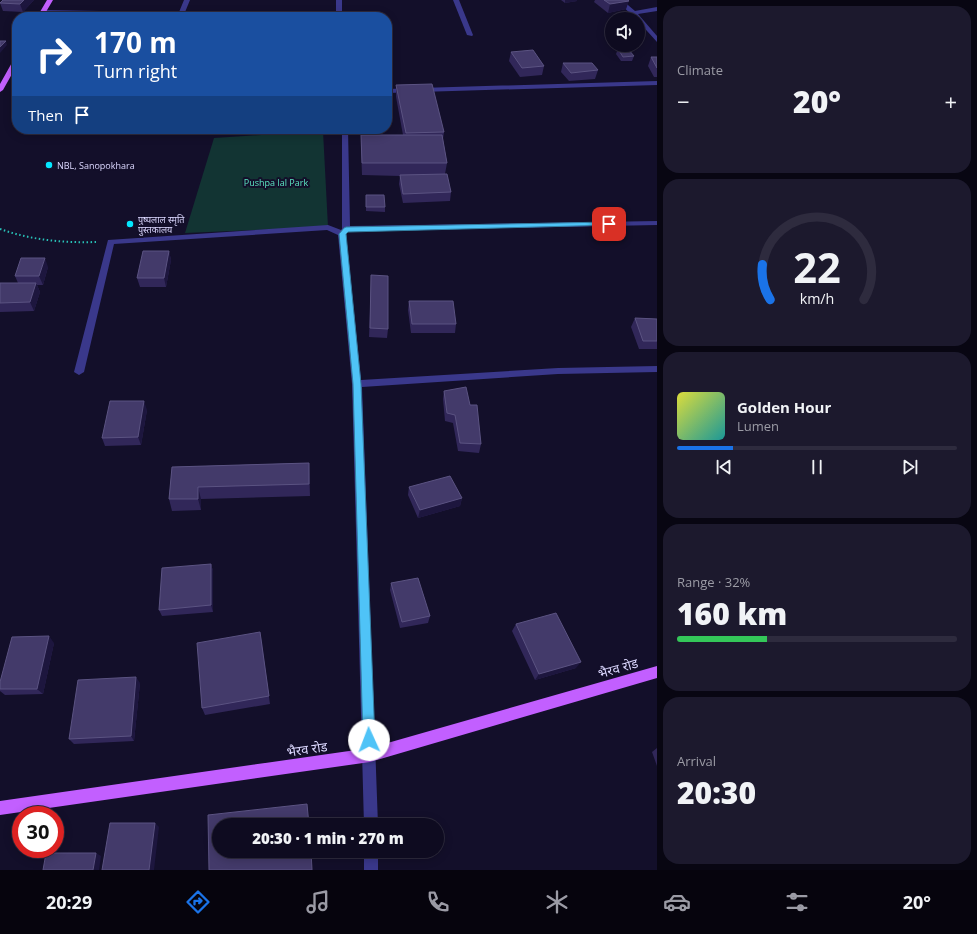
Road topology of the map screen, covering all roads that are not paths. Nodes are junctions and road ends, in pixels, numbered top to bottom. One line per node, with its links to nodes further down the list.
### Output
1 (50, 0): 7 (main road)
2 (187, 0): 8 (street)
3 (339, 0): 9 (street)
4 (456, 0): 13 (street)
5 (619, 0): 10 (street)
6 (657, 9): 11 (street)
7 (43, 12)
8 (182, 12)
9 (339, 12)
10 (633, 12)
11 (640, 12)
12 (645, 26): 14 (street)
13 (470, 34)
14 (657, 40)
15 (12, 68): 17 (main road)
16 (657, 82): 18 (street)
17 (0, 90)
18 (392, 91)
19 (345, 134): 21 (street)
20 (657, 223): 21 (street)
21 (344, 232): 23 (street); 24 (street)
22 (657, 369): 24 (street)
23 (79, 372)
24 (357, 384): 26 (street)
25 (657, 672): 26 (main road, भैरव रोड)
26 (370, 755): 27 (main road, भैरव रोड); 28 (street)
27 (0, 808)
28 (371, 818)
29 (371, 858): 30 (street)
30 (371, 870)

